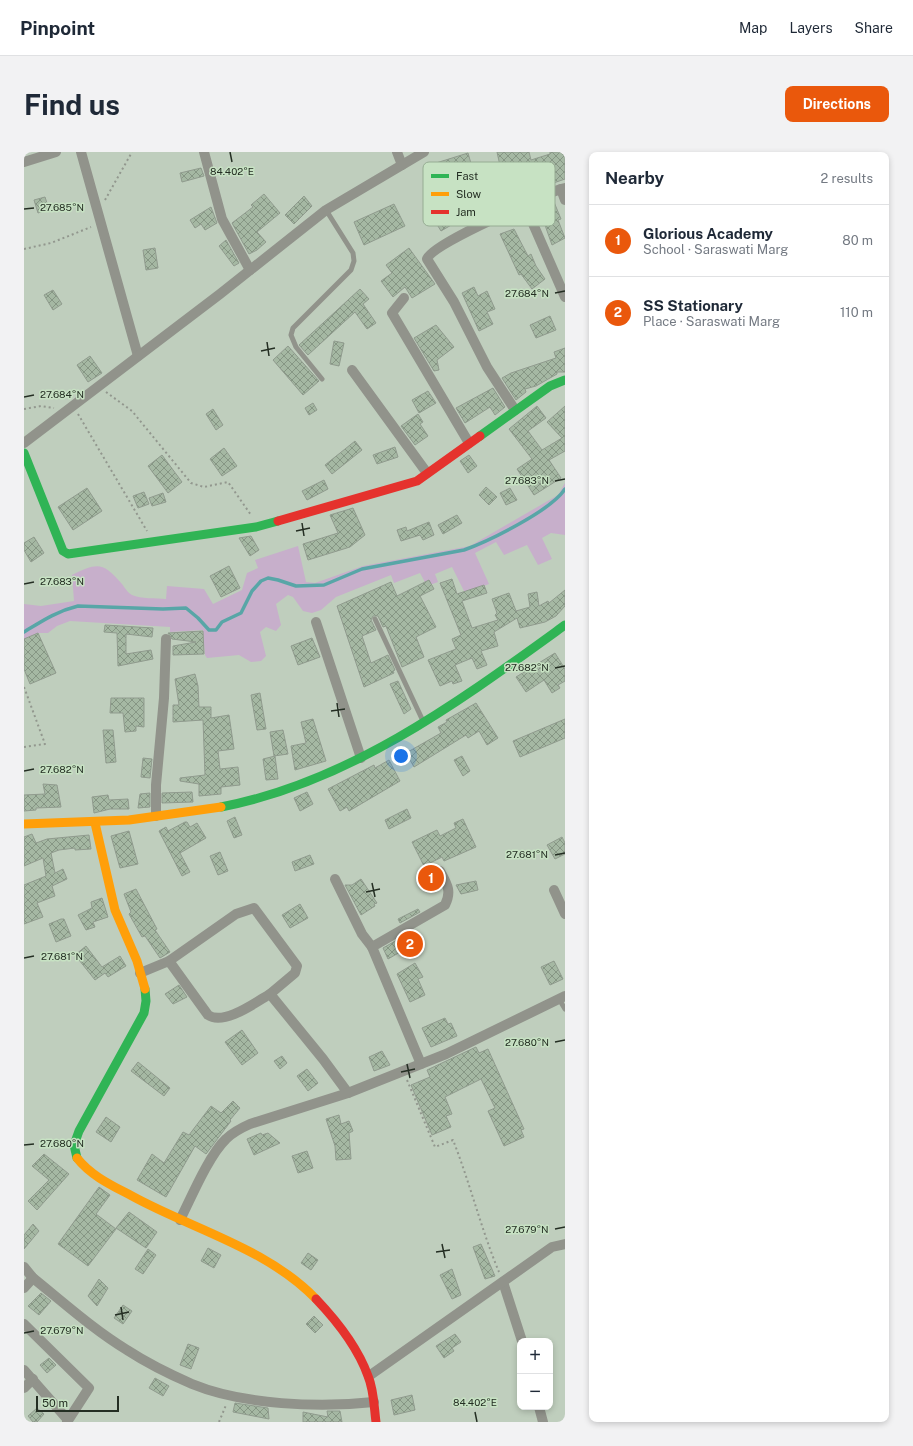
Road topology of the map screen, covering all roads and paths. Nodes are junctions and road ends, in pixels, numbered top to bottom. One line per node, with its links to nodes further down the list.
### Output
1 (56, 152): 6 (street)
2 (80, 152): 16 (street)
3 (204, 152): 13 (street)
4 (397, 152): 7 (street)
5 (424, 152): 7 (street)
6 (24, 162)
7 (402, 165): 10 (street)
8 (563, 188): 9 (street)
9 (565, 200)
10 (326, 210): 13 (street); 18 (lane)
11 (480, 226): 23 (street)
12 (533, 226): 14 (street)
13 (250, 270): 16 (street)
14 (565, 297)
15 (404, 298): 25 (street)
16 (138, 356): 20 (street)
17 (352, 370): 27 (street)
18 (322, 379)
19 (565, 380): 23 (street)
20 (100, 386): 22 (street); 28 (path)
21 (24, 409): 22 (path)
22 (70, 409): 24 (street); 29 (path)
23 (515, 410): 25 (street)
24 (24, 443)
25 (469, 443): 27 (street)
26 (24, 453): 29 (street)
27 (427, 473): 28 (street)
28 (258, 526): 29 (street)
29 (154, 543)
30 (375, 619): 35 (lane)
31 (316, 622): 37 (street)
32 (565, 625): 35 (street)
33 (166, 639): 38 (street)
34 (24, 687): 36 (path)
35 (424, 723): 37 (street)
36 (24, 747)
37 (361, 758): 38 (street)
38 (156, 816): 39 (street)
39 (95, 823): 40 (street); 47 (street)
40 (24, 824)
41 (440, 871): 45 (street)
42 (334, 879): 45 (street)
43 (554, 890): 44 (street)
44 (565, 914)
45 (372, 947): 51 (street)
46 (169, 961): 47 (street); 48 (street); 48 (street)
47 (140, 973): 54 (street)
48 (270, 994): 53 (street)
49 (562, 998): 50 (lane); 51 (street)
50 (565, 1009)
51 (421, 1064): 52 (street)
52 (403, 1072): 53 (street); 58 (path)
53 (348, 1093): 54 (street)
54 (180, 1220): 63 (street)
55 (565, 1244): 58 (street)
56 (24, 1267): 57 (street)
57 (33, 1278): 59 (street); 66 (street)
58 (503, 1282): 61 (street); 63 (street)
59 (24, 1288)
60 (24, 1324): 69 (street)
61 (521, 1338)
62 (24, 1370): 64 (street)
63 (369, 1376): 67 (street)
64 (33, 1379): 65 (street); 69 (street)
65 (24, 1388)
66 (231, 1395): 67 (street); 70 (path)
67 (374, 1402): 71 (street)
68 (540, 1410): 72 (street)
69 (67, 1421)
70 (218, 1422)
71 (376, 1422)
72 (543, 1422)

